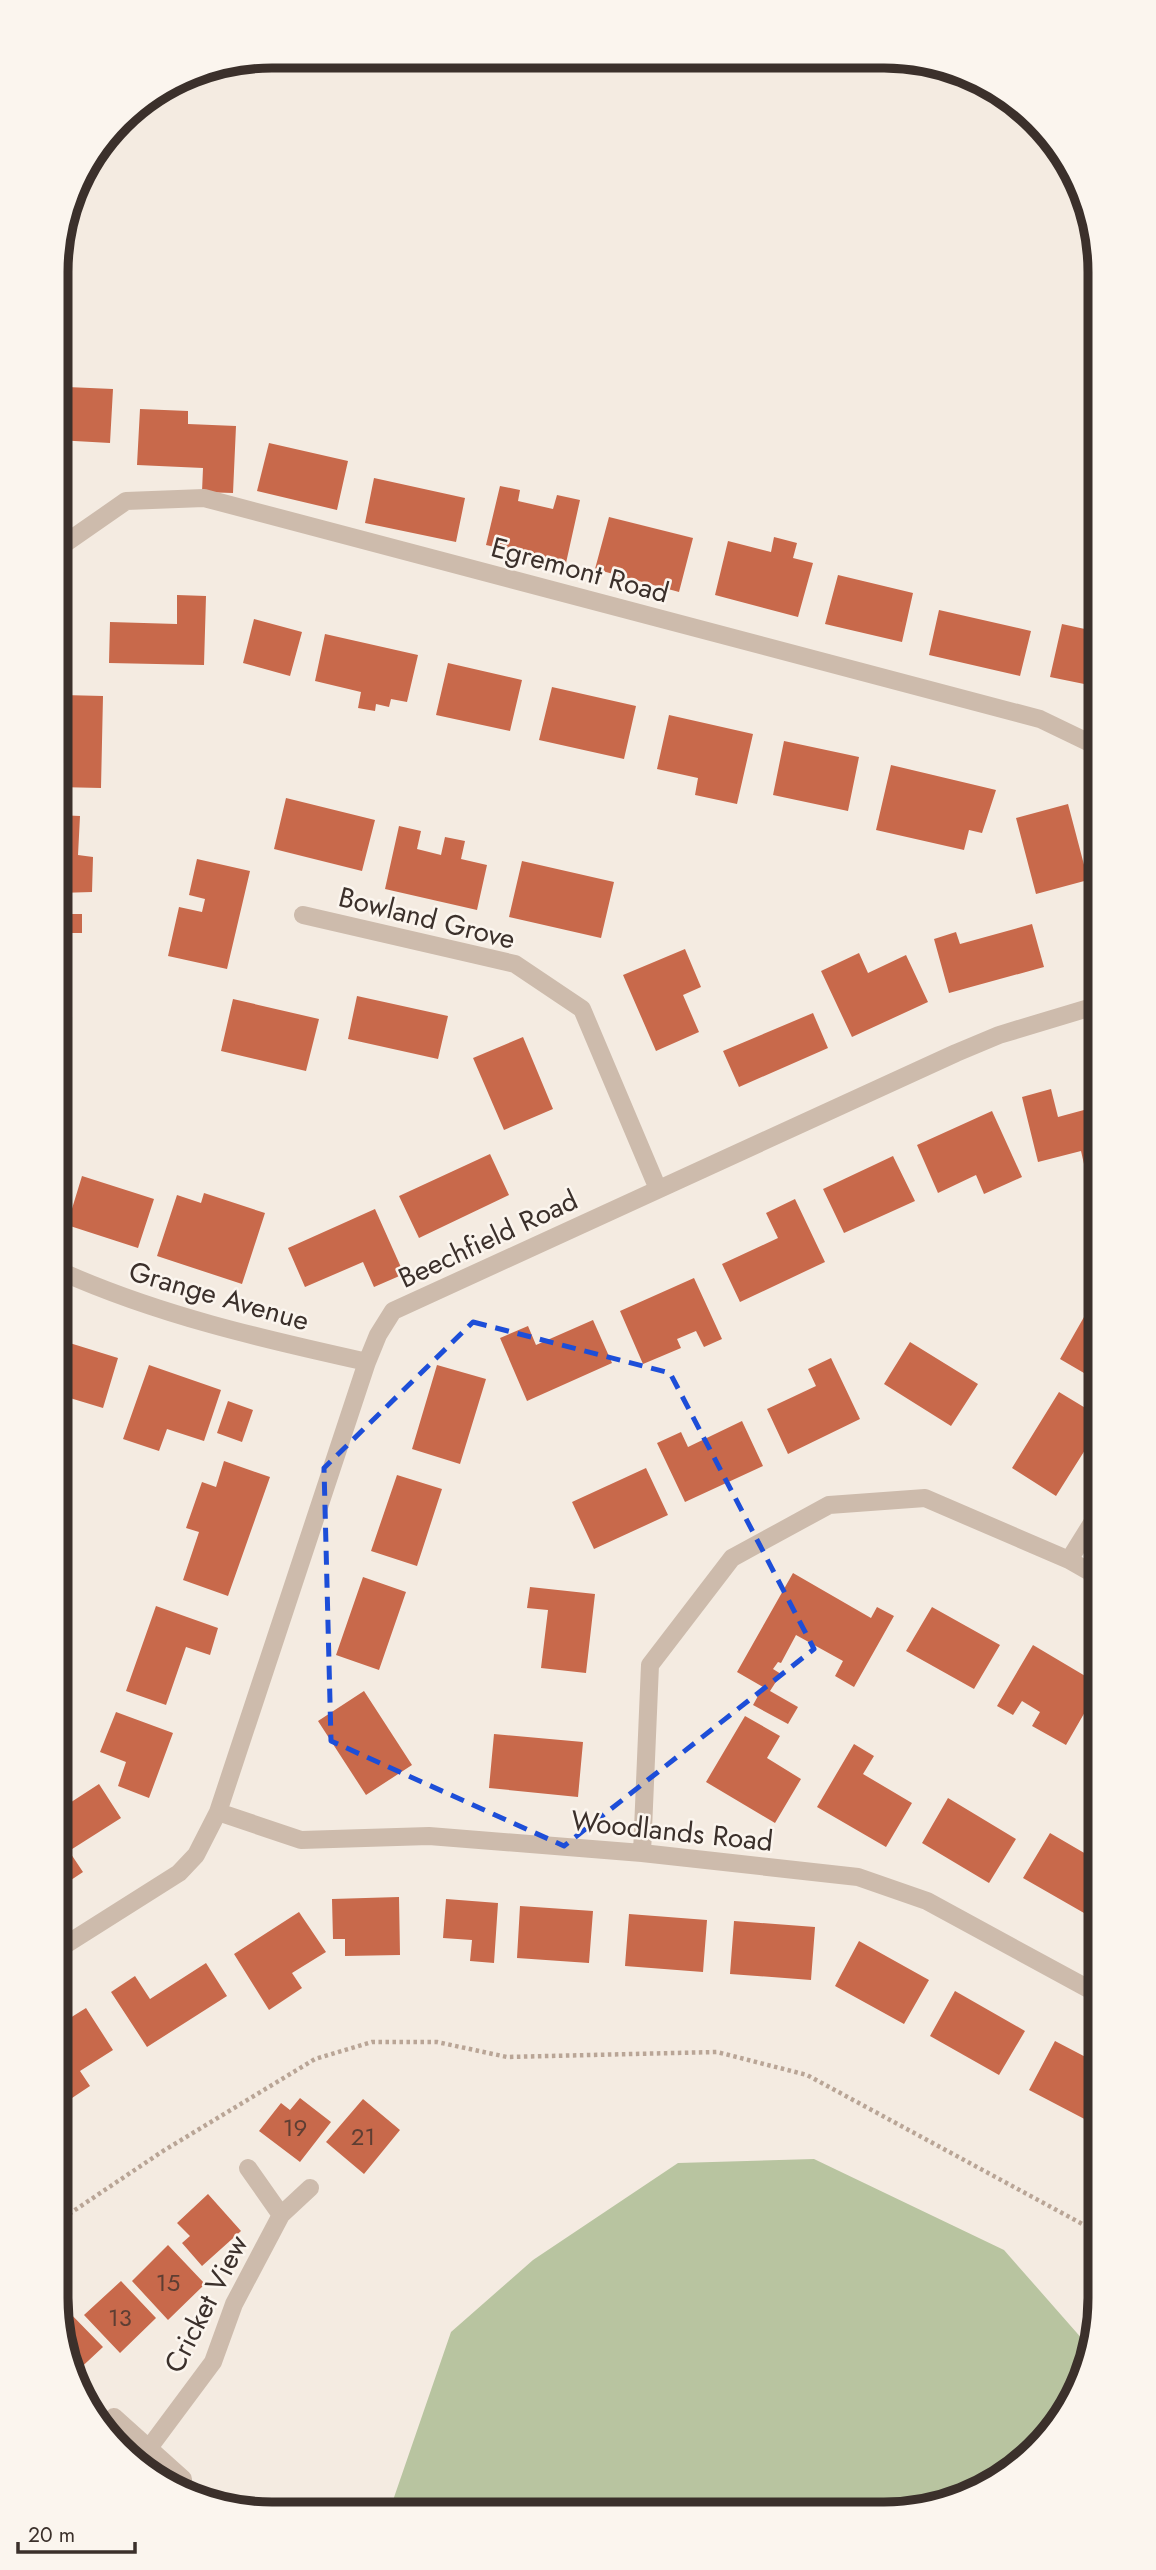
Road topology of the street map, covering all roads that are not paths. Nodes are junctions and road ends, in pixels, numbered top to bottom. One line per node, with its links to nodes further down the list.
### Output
1 (69, 541): 2 (street, Egremont Road)
2 (1088, 742)
3 (303, 915): 5 (street, Bowland Grove)
4 (1088, 1008): 5 (street, Beechfield Road)
5 (659, 1189): 7 (street, Beechfield Road)
6 (69, 1275): 7 (street, Grange Avenue)
7 (367, 1362): 11 (street, Beechfield Road)
8 (1087, 1530): 9 (street)
9 (1069, 1560): 10 (street); 12 (street)
10 (1087, 1570)
11 (218, 1812): 12 (street, Woodlands Road); 13 (street, Beechfield Road)
12 (642, 1853): 14 (street, Woodlands Road)
13 (68, 1943)
14 (1087, 1988)
15 (248, 2168): 17 (street, Cricket View)
16 (310, 2188): 17 (street, Cricket View)
17 (281, 2216): 19 (street, Cricket View)
18 (114, 2417): 19 (street)
19 (149, 2448): 20 (street)
20 (183, 2481)

